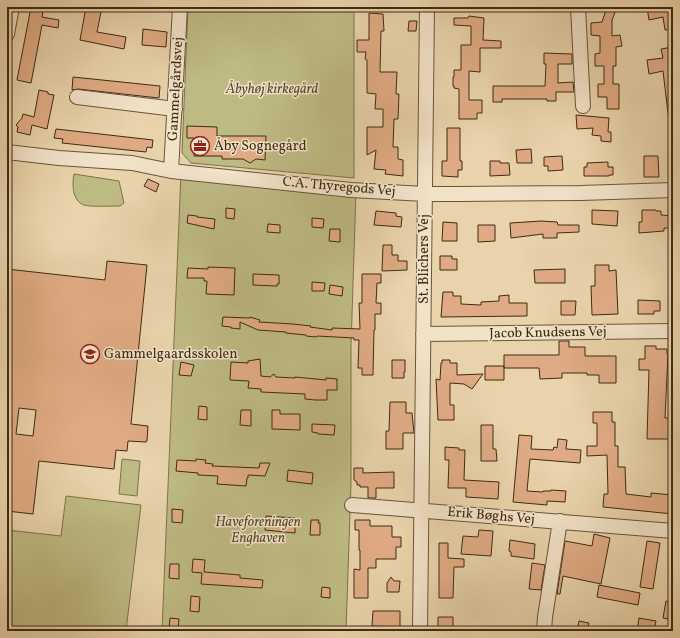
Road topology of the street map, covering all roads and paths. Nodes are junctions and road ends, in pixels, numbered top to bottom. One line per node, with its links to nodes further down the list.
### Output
1 (12, 7): 5 (street)
2 (180, 7): 8 (street, Gammelgårdsvej)
3 (427, 7): 12 (street, St. Blichers Vej)
4 (578, 7): 7 (street)
5 (7, 34)
6 (76, 97): 8 (street)
7 (583, 106)
8 (175, 109): 10 (street, Gammelgårdsvej)
9 (7, 152): 10 (street, C.A. Thyregods Vej)
10 (172, 171): 12 (street, C.A. Thyregods Vej)
11 (673, 190): 12 (street, C.A. Thyregods Vej)
12 (425, 194): 14 (street, St. Blichers Vej)
13 (673, 331): 14 (street, Jacob Knudsens Vej)
14 (423, 334): 16 (street, St. Blichers Vej)
15 (352, 505): 16 (street)
16 (421, 510): 17 (street, Erik Bøghs Vej); 19 (street, St. Blichers Vej)
17 (560, 522): 18 (street, Erik Bøghs Vej); 20 (street)
18 (673, 531)
19 (420, 631)
20 (544, 631)

